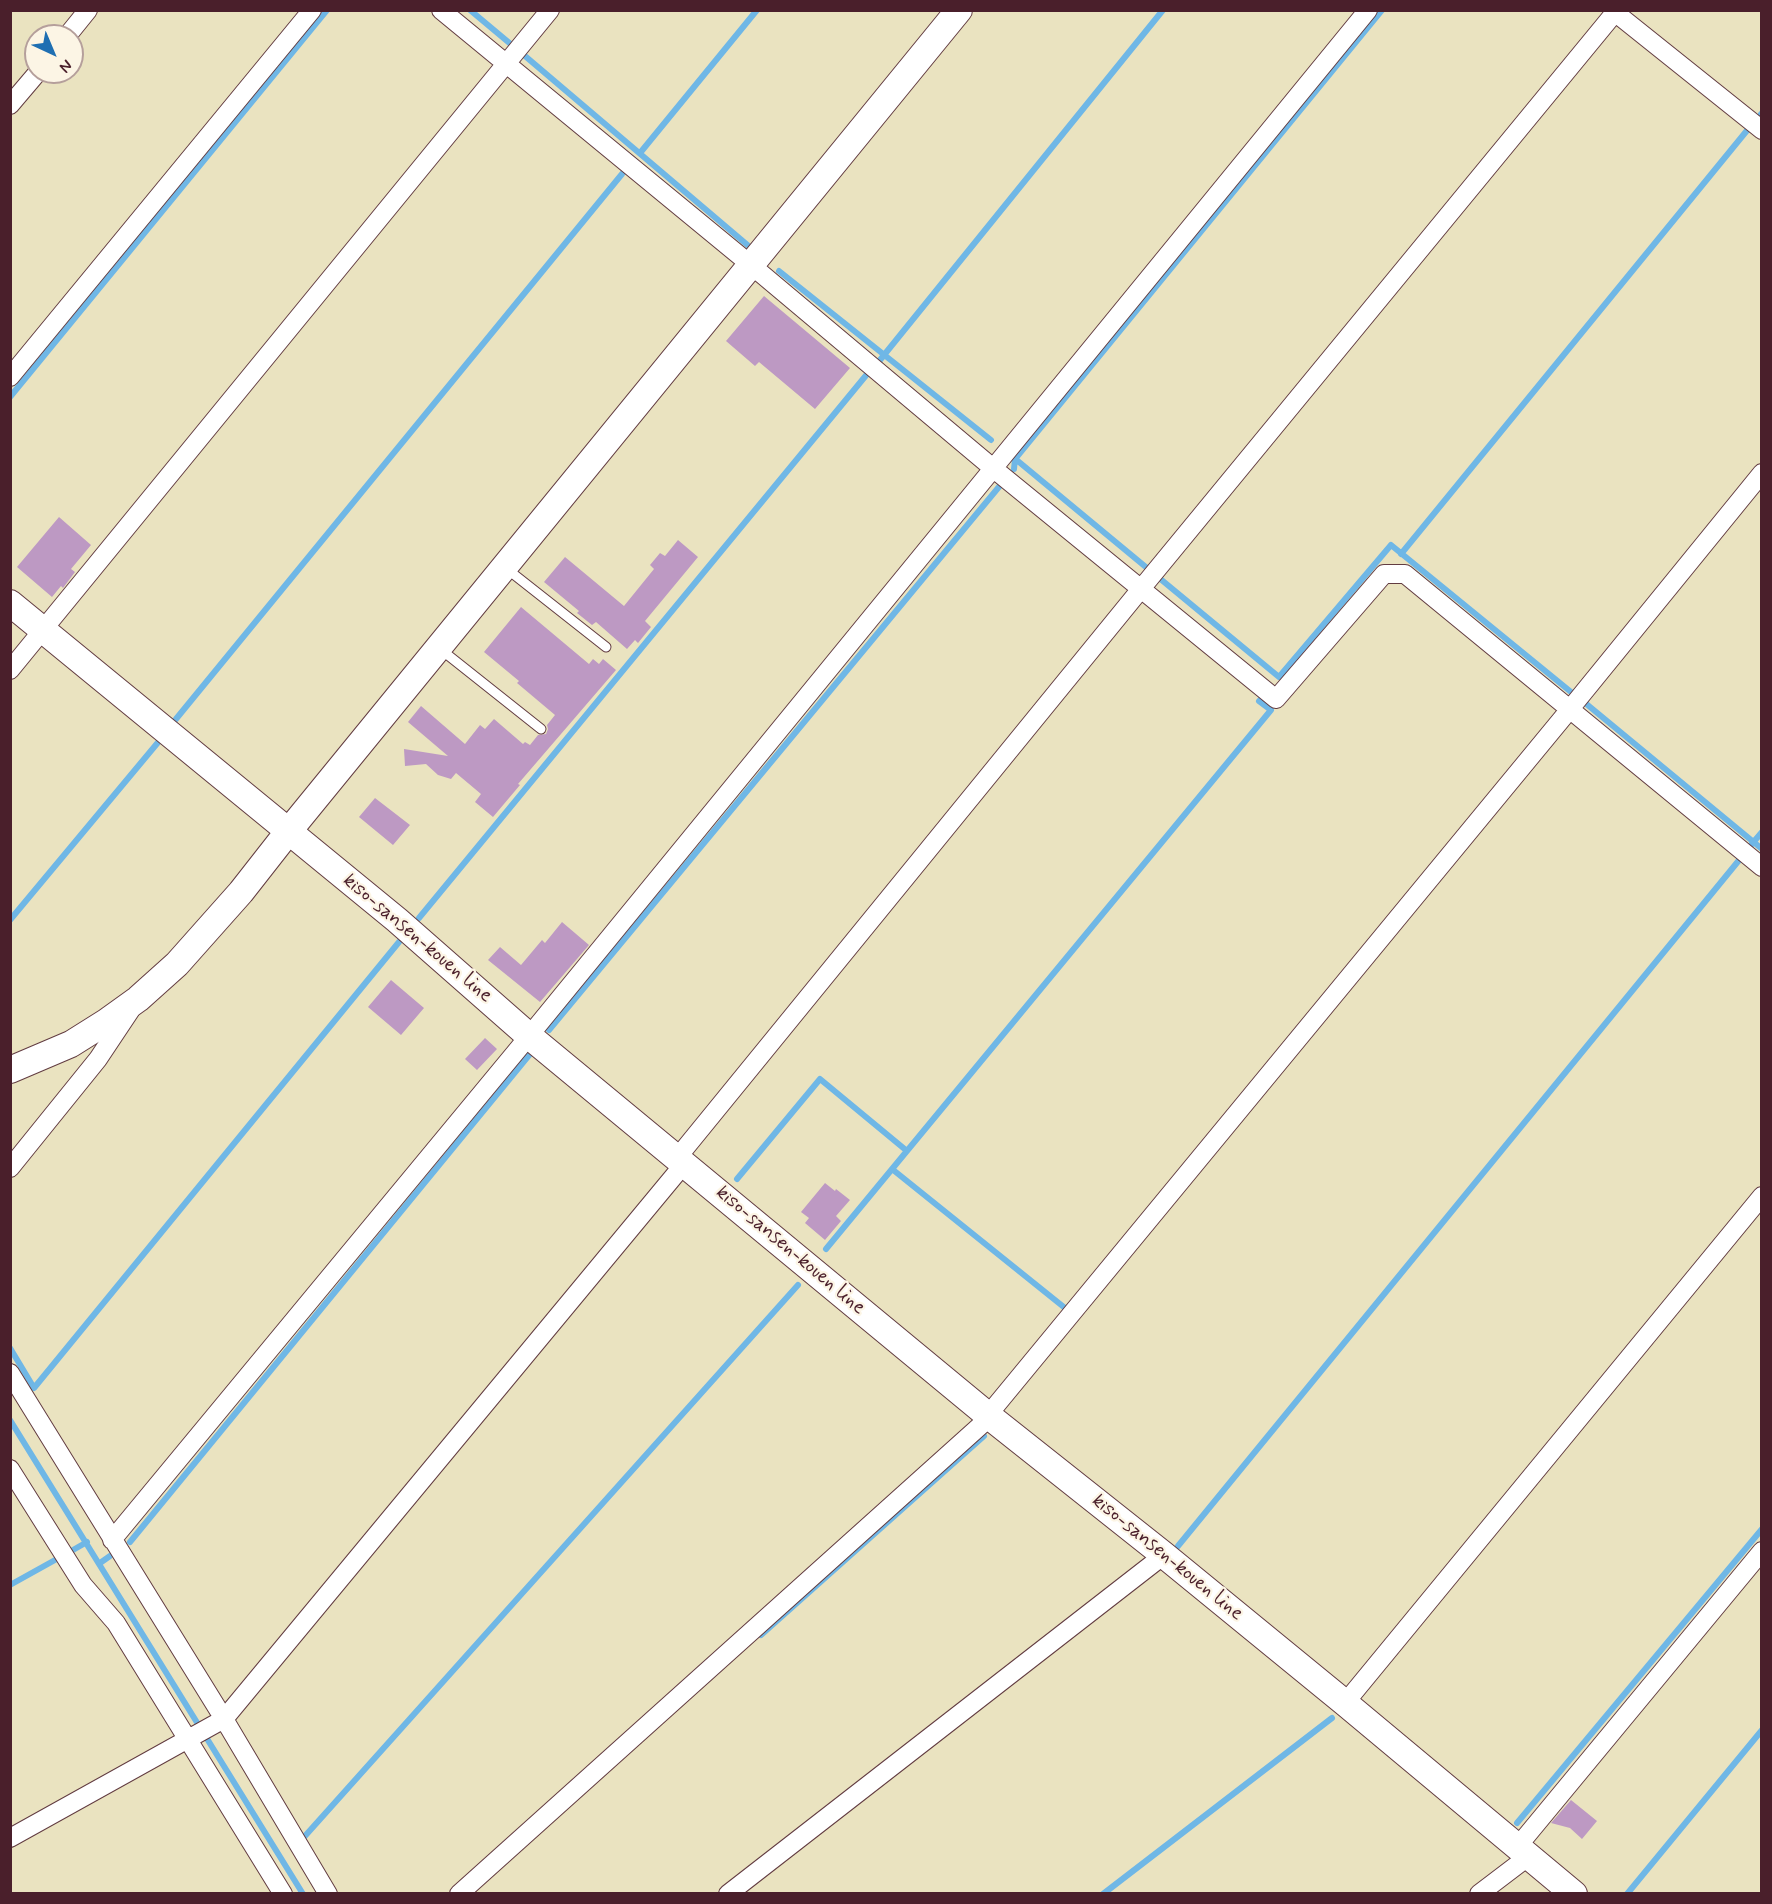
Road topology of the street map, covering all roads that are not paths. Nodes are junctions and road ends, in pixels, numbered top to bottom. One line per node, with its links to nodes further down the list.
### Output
1 (88, 10): 8 (street)
2 (312, 10): 14 (street)
3 (441, 10): 9 (street)
4 (550, 10): 9 (street)
5 (959, 10): 13 (main road)
6 (1368, 10): 15 (street)
7 (1615, 11): 12 (street); 18 (street)
8 (77, 24)
9 (506, 64): 13 (street); 20 (street)
10 (28, 84): 11 (street)
11 (10, 105)
12 (1761, 130)
13 (751, 265): 15 (street); 17 (main road)
14 (10, 377)
15 (994, 469): 18 (street); 29 (street)
16 (1761, 473): 24 (street)
17 (505, 567): 21 (lane); 22 (main road)
18 (1140, 590): 24 (street); 31 (street)
19 (10, 603): 20 (main road, kiso-sansen-kouen line)
20 (43, 629): 23 (street); 26 (main road, kiso-sansen-kouen line)
21 (606, 647)
22 (439, 648): 25 (lane); 26 (main road)
23 (10, 669)
24 (1570, 709): 27 (street); 35 (street)
25 (541, 729)
26 (288, 832): 28 (main road); 29 (main road, kiso-sansen-kouen line)
27 (1761, 867)
28 (138, 999): 30 (main road); 32 (street)
29 (529, 1036): 31 (main road, kiso-sansen-kouen line); 37 (street)
30 (10, 1070)
31 (680, 1161): 35 (main road, kiso-sansen-kouen line); 41 (street)
32 (10, 1168)
33 (1761, 1196): 40 (street)
34 (10, 1373): 37 (street)
35 (989, 1416): 39 (main road, kiso-sansen-kouen line); 47 (street)
36 (10, 1469): 42 (street)
37 (112, 1540): 41 (street)
38 (1761, 1551): 44 (street)
39 (1164, 1555): 40 (main road, kiso-sansen-kouen line); 48 (street)
40 (1345, 1703): 44 (main road, kiso-sansen-kouen line)
41 (220, 1721): 42 (street); 46 (street)
42 (190, 1737): 43 (street); 45 (street)
43 (10, 1838)
44 (1523, 1851): 49 (street); 50 (main road, kiso-sansen-kouen line)
45 (283, 1893)
46 (328, 1893)
47 (459, 1893)
48 (728, 1893)
49 (1479, 1893)
50 (1574, 1893)

